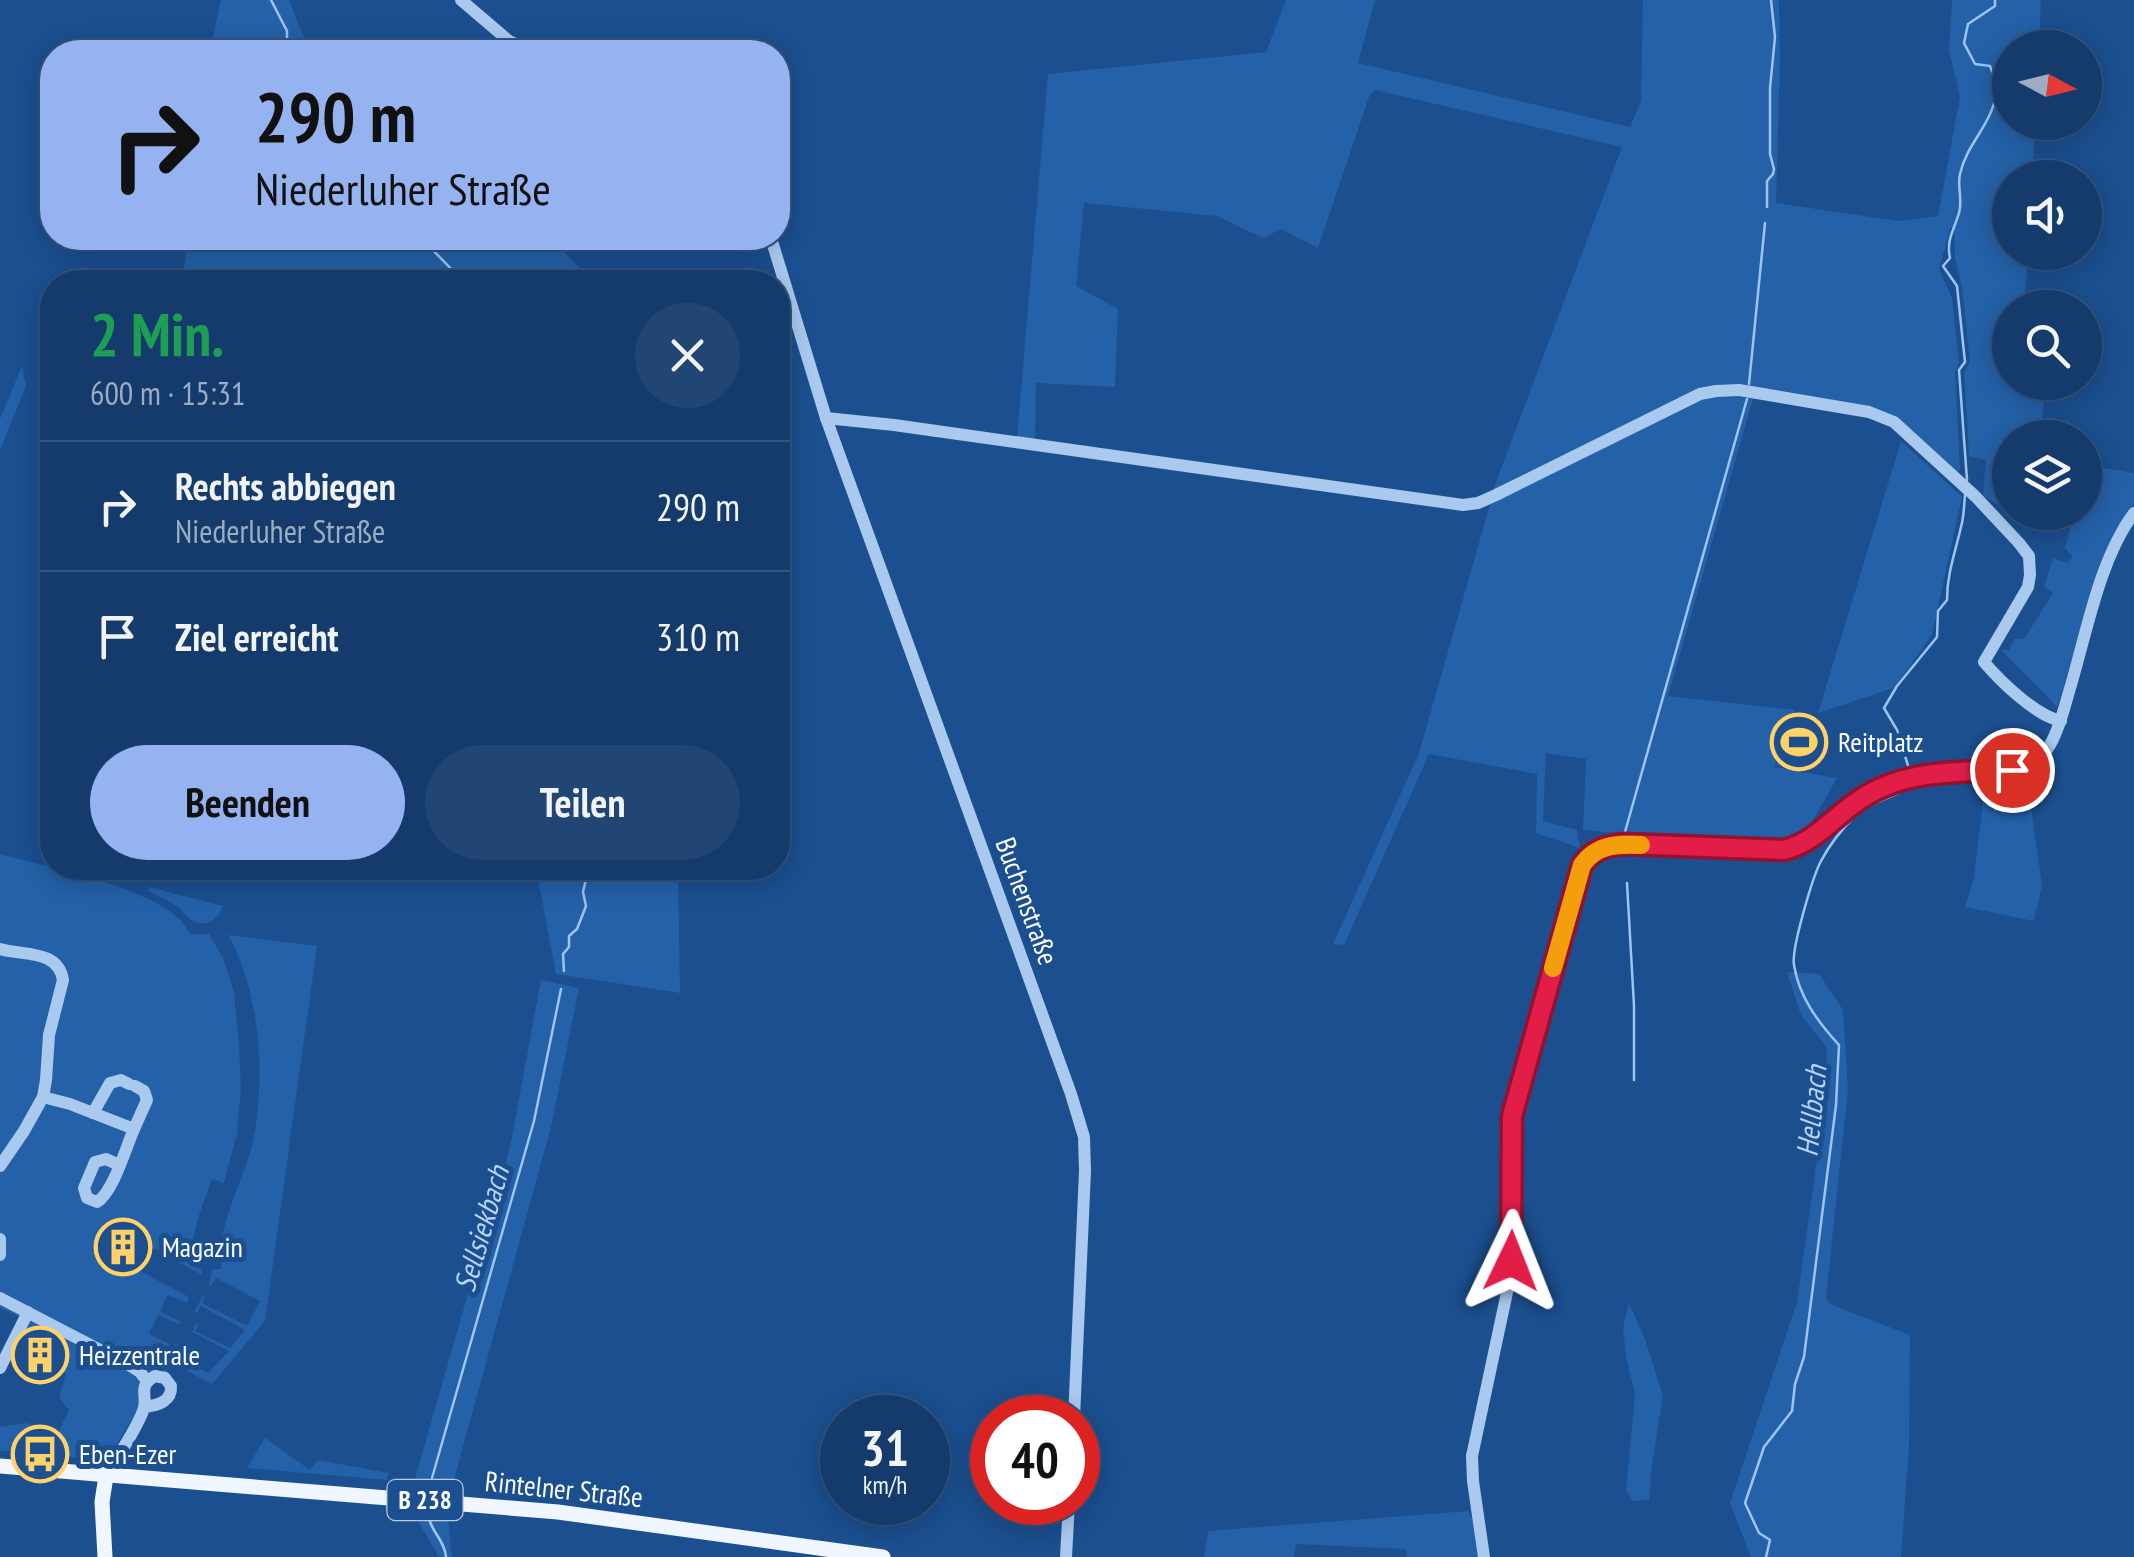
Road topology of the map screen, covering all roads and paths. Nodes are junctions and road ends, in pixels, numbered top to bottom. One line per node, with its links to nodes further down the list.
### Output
1 (461, 0): 2 (street)
2 (508, 40)
3 (790, 300): 4 (street, Buchenstraße)
4 (826, 418): 6 (street); 19 (street, Buchenstraße)
5 (2134, 513): 6 (street)
6 (2060, 721): 27 (street)
7 (0, 949): 8 (street)
8 (43, 1097): 9 (street); 11 (street)
9 (94, 1113): 10 (street); 10 (street)
10 (134, 1129): 12 (street)
11 (1, 1161)
12 (118, 1165)
13 (0, 1239): 14 (street)
14 (0, 1255)
15 (0, 1298): 16 (street)
16 (28, 1312): 17 (street); 18 (street)
17 (0, 1368)
18 (147, 1381): 20 (street); 20 (street)
19 (1075, 1395)
20 (146, 1406): 22 (street)
21 (0, 1466): 22 (main road, Rintelner Straße / B 238)
22 (106, 1476): 24 (main road); 25 (main road, Rintelner Straße / B 238)
23 (1068, 1525): 26 (street)
24 (104, 1557)
25 (883, 1557)
26 (1066, 1557)
27 (1484, 1557)

